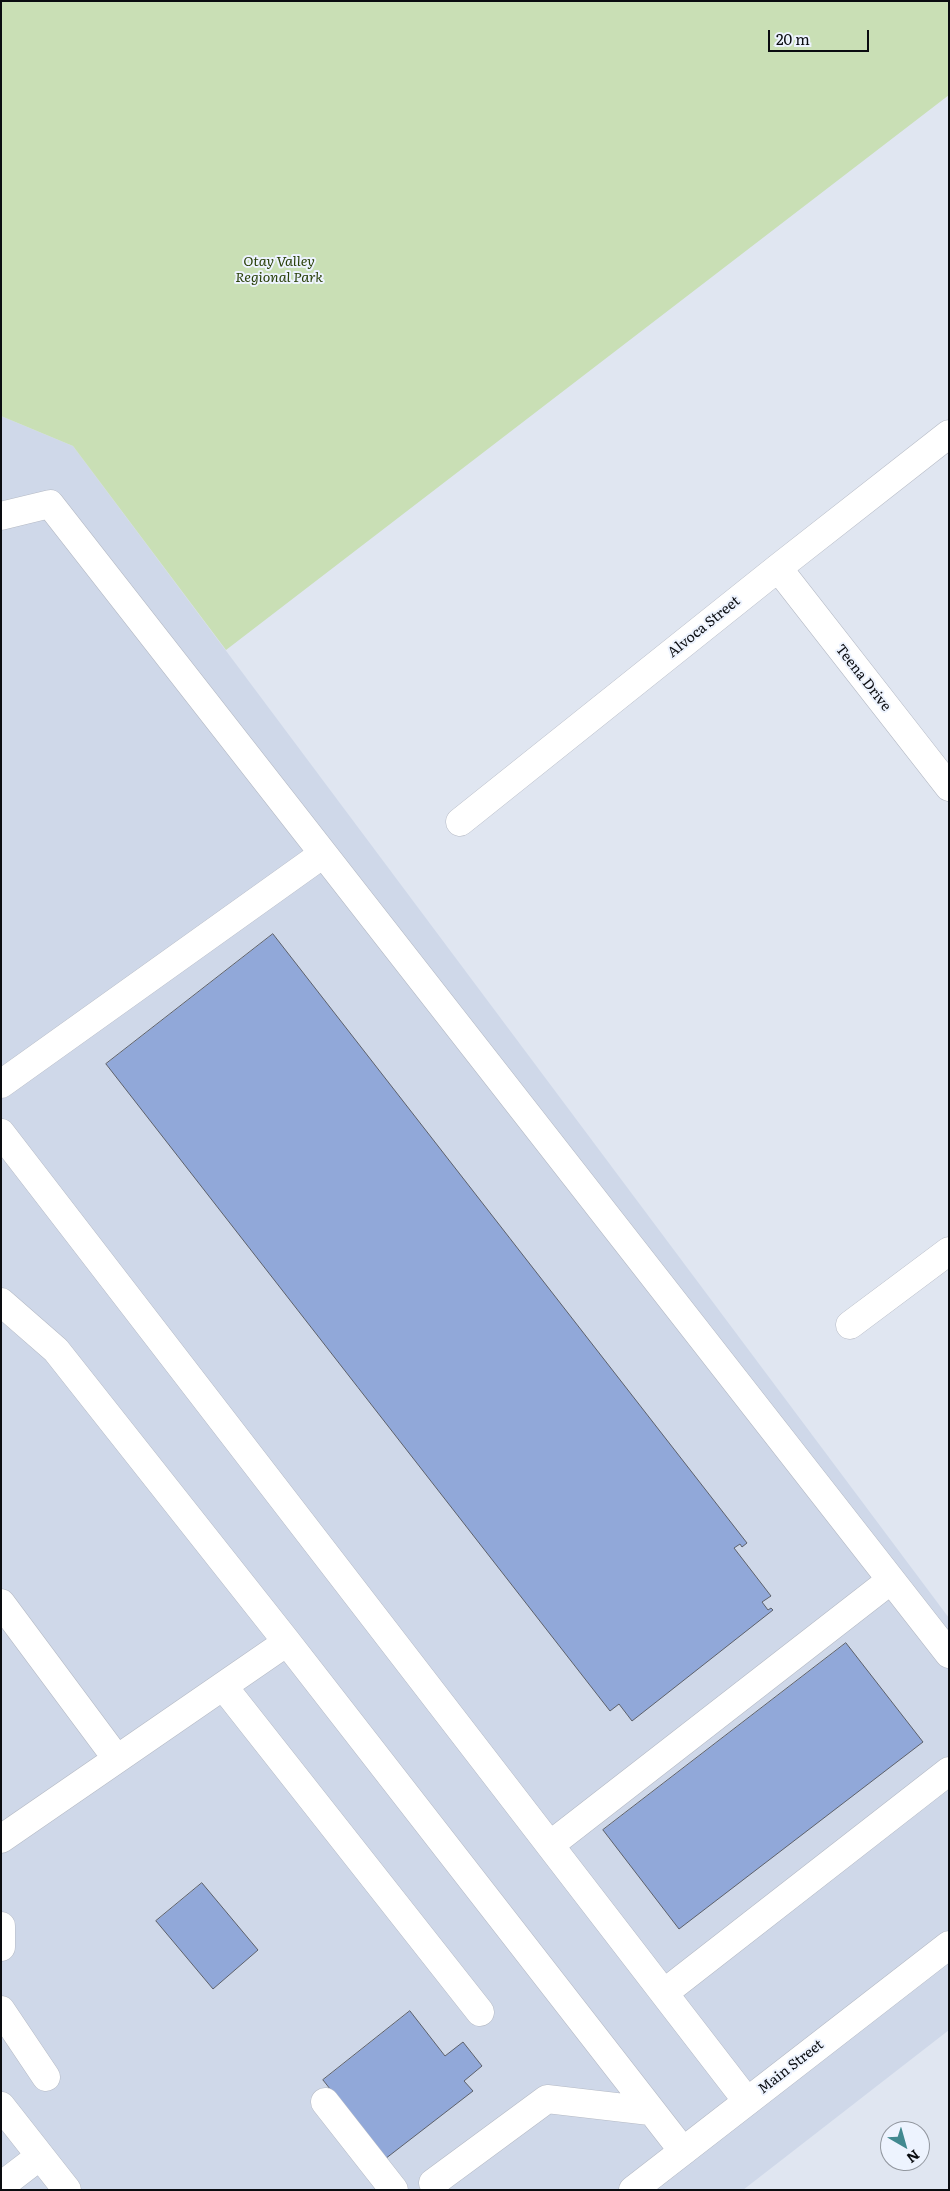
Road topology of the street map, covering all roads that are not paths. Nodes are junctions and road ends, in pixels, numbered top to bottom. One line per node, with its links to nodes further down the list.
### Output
1 (949, 434): 3 (street, Alvoca Street)
2 (1, 516): 6 (street)
3 (778, 568): 4 (street, Teena Drive); 5 (street, Alvoca Street)
4 (949, 787)
5 (460, 822)
6 (323, 854): 7 (street); 12 (street)
7 (1, 1084)
8 (1, 1133): 20 (street)
9 (949, 1251): 11 (street)
10 (1, 1302): 14 (street)
11 (850, 1326)
12 (891, 1580): 15 (street); 20 (street)
13 (1, 1603): 17 (street)
14 (287, 1642): 16 (street); 31 (street)
15 (949, 1654)
16 (223, 1686): 17 (street); 26 (street)
17 (117, 1759): 19 (street)
18 (949, 1771): 24 (street)
19 (1, 1839)
20 (550, 1845): 24 (street)
21 (1, 1926): 23 (street)
22 (949, 1945): 28 (street, Main Street)
23 (1, 1947)
24 (664, 1993): 28 (street)
25 (1, 2010): 27 (street)
26 (480, 2012)
27 (46, 2077)
28 (748, 2101): 32 (street, Main Street)
29 (325, 2102): 37 (street)
30 (1, 2106): 33 (street)
31 (650, 2111): 32 (street); 34 (street)
32 (683, 2152): 38 (street, Main Street)
33 (40, 2156): 35 (street); 36 (street)
34 (433, 2183)
35 (1, 2186)
36 (67, 2190)
37 (394, 2190)
38 (633, 2190)

